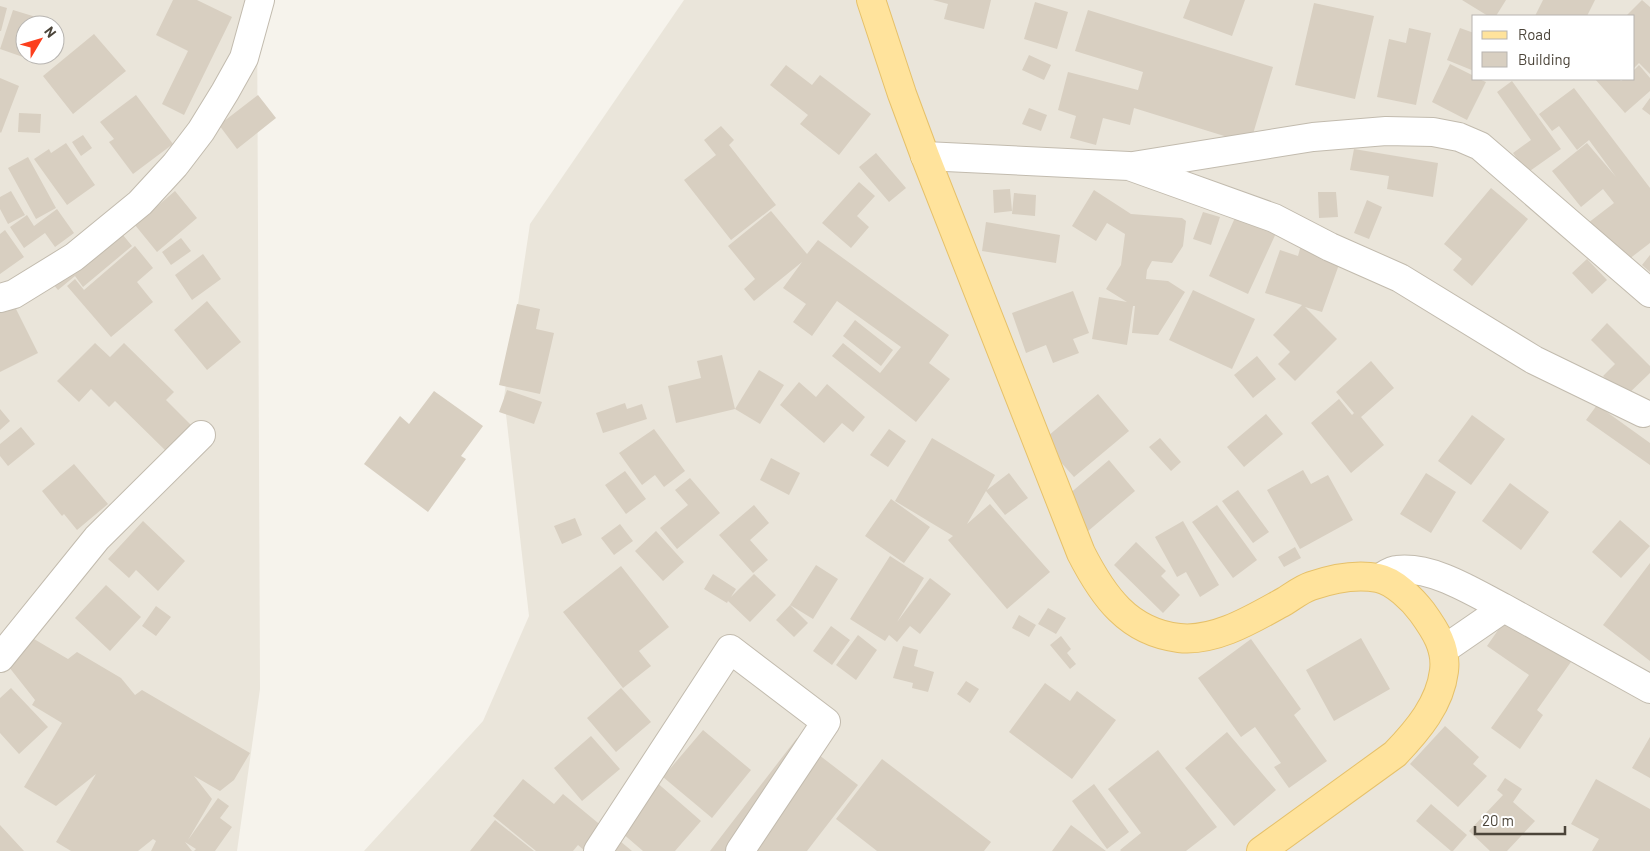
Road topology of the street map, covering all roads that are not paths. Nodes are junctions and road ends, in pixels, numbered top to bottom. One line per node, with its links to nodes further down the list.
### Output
1 (260, 0): 6 (street)
2 (871, 0): 3 (main road)
3 (925, 156): 4 (street); 9 (main road)
4 (1129, 166): 5 (street); 7 (street)
5 (1650, 293)
6 (0, 298)
7 (1643, 413)
8 (201, 435): 12 (street)
9 (1380, 578): 10 (street); 11 (main road)
10 (1504, 608): 11 (street); 13 (street)
11 (1444, 650): 16 (main road)
12 (0, 658)
13 (1650, 689)
14 (598, 851): 15 (street)
15 (740, 851)
16 (1261, 851)

